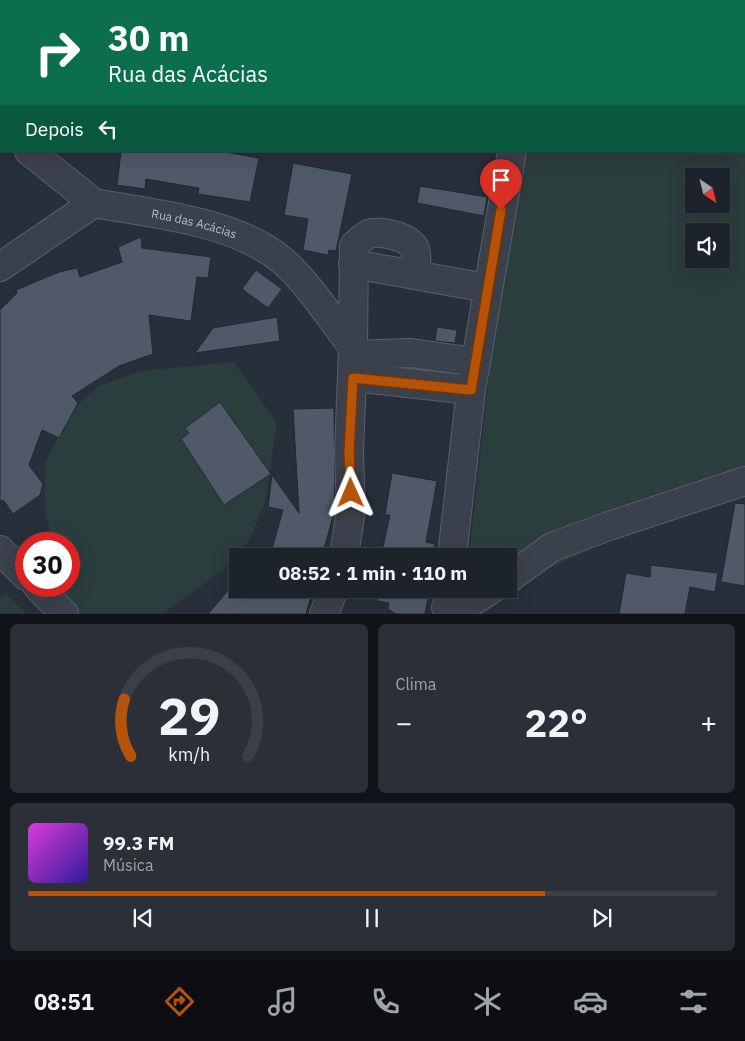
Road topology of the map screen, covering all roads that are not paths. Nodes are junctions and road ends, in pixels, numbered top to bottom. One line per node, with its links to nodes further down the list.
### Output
1 (30, 152): 3 (street)
2 (512, 152): 5 (street)
3 (94, 203): 4 (street); 6 (street, Rua das Acácias)
4 (0, 267)
5 (487, 288): 6 (street); 7 (street)
6 (353, 360): 7 (street); 8 (street); 10 (street)
7 (476, 362): 8 (street)
8 (471, 390): 11 (street)
9 (745, 481): 14 (street)
10 (345, 548)
11 (453, 548)
12 (0, 550): 13 (street)
13 (15, 565)
14 (517, 572)
15 (48, 597): 19 (street)
16 (330, 598): 20 (street)
17 (478, 598): 18 (street)
18 (447, 603)
19 (64, 614)
20 (324, 614)

